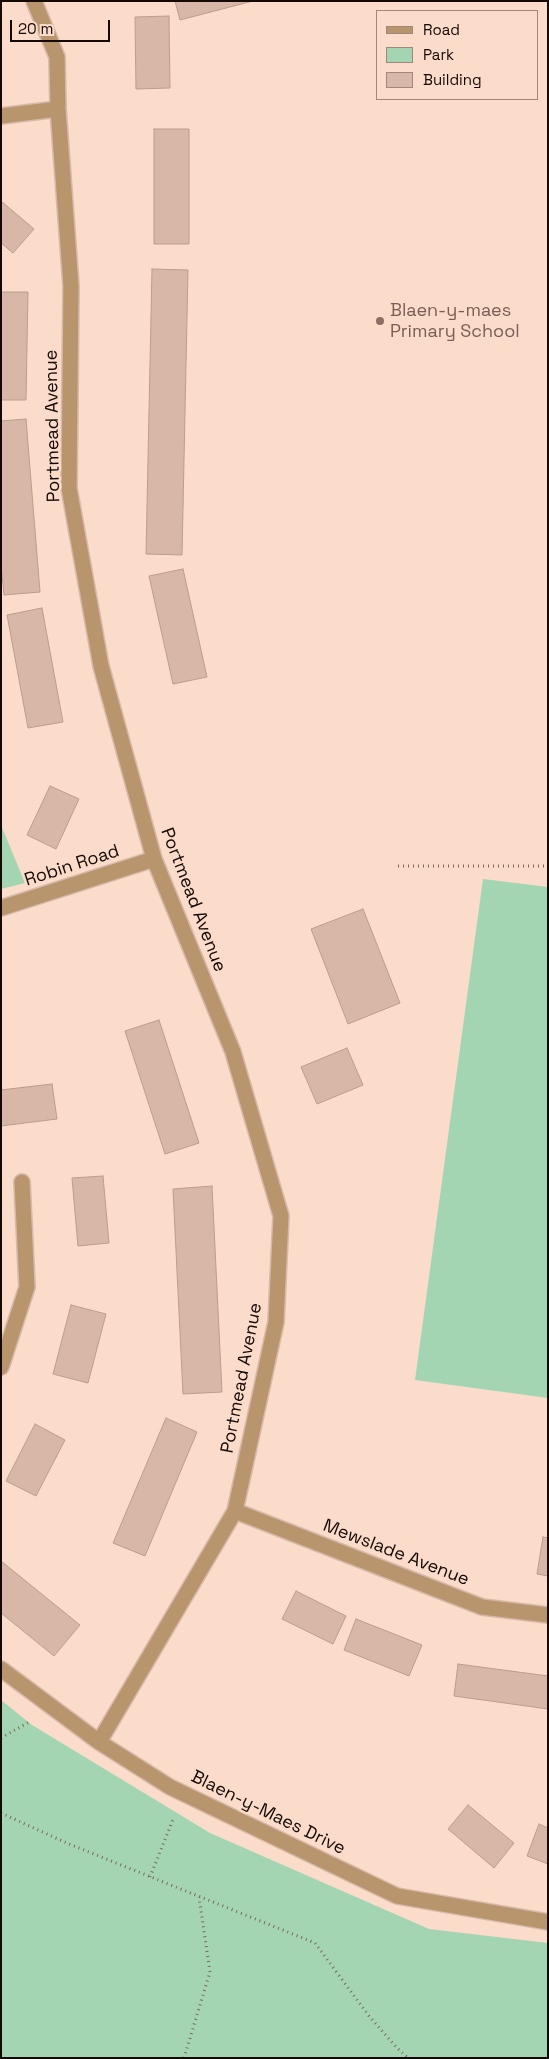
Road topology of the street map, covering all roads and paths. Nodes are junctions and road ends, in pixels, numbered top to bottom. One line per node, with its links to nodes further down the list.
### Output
1 (34, 1): 2 (street, Portmead Avenue)
2 (58, 109): 3 (street); 4 (street, Portmead Avenue)
3 (1, 116)
4 (154, 859): 7 (street, Robin Road); 10 (street, Portmead Avenue)
5 (398, 866): 6 (path)
6 (548, 866)
7 (1, 908)
8 (22, 1182): 9 (street)
9 (1, 1367)
10 (235, 1511): 11 (street, Mewslade Avenue); 13 (street, Portmead Avenue)
11 (548, 1615)
12 (1, 1668): 13 (street, Blaen-y-Maes Drive)
13 (99, 1742): 14 (street, Blaen-y-Maes Drive)
14 (183, 1793): 16 (path); 18 (street, Blaen-y-Maes Drive)
15 (1, 1813): 16 (path)
16 (150, 1877): 17 (path)
17 (199, 1897): 19 (path); 20 (path)
18 (548, 1922)
19 (184, 2058)
20 (408, 2058)

